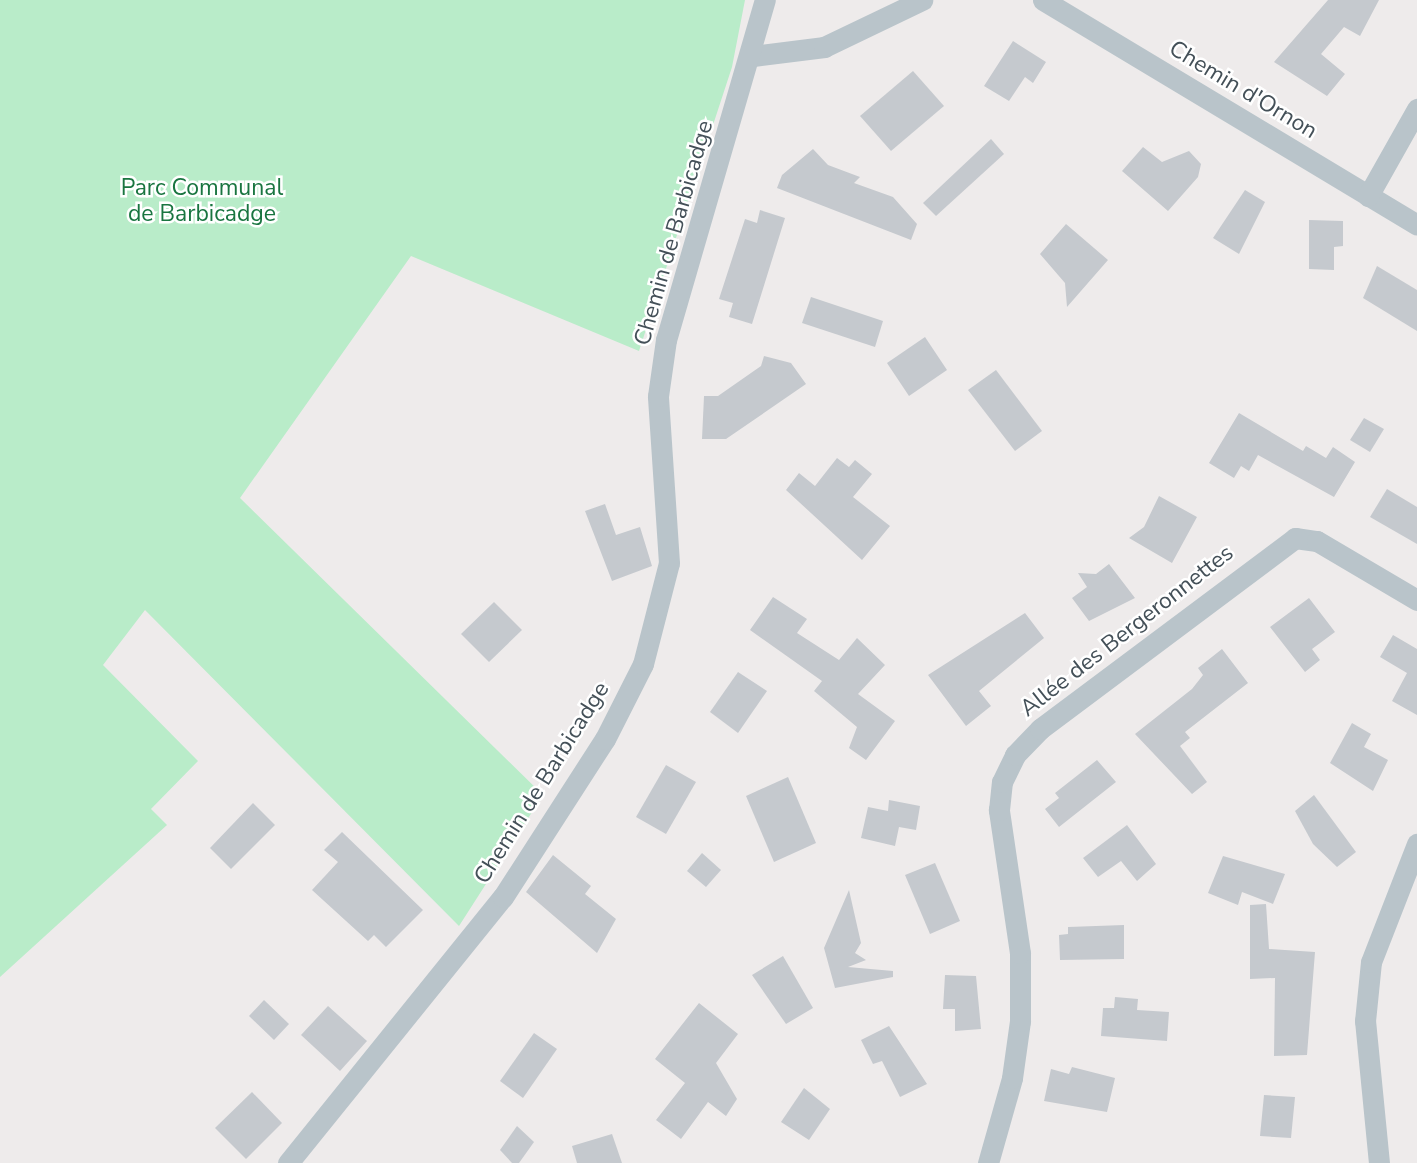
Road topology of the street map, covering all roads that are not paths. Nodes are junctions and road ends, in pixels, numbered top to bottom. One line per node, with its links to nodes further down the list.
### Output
1 (765, 0): 4 (street, Chemin de Barbicadge)
2 (922, 0): 4 (street)
3 (1043, 0): 6 (street, Chemin d'Ornon)
4 (753, 56): 10 (street, Chemin de Barbicadge)
5 (1417, 109): 6 (street)
6 (1368, 196): 7 (street, Chemin d'Ornon)
7 (1417, 225)
8 (1417, 600): 11 (street, Allée des Bergeronnettes)
9 (1417, 844): 12 (street)
10 (297, 1160)
11 (988, 1163)
12 (1379, 1163)

